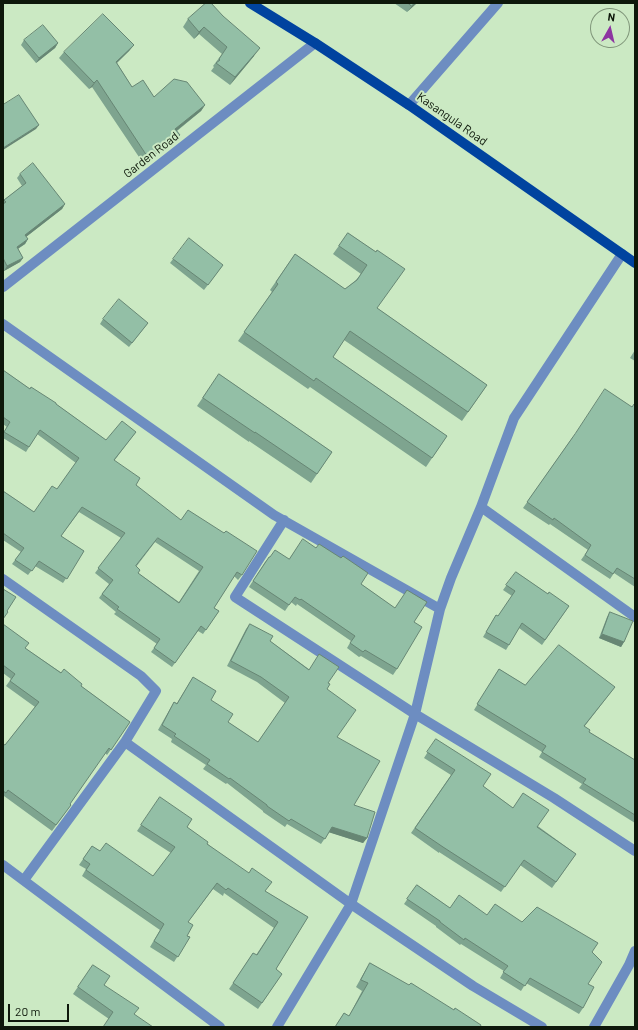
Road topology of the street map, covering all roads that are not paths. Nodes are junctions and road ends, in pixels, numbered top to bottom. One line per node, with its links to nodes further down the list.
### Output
1 (250, 3): 3 (main road, Kasangula Road)
2 (498, 3): 4 (street)
3 (315, 43): 4 (main road, Kasangula Road); 7 (street, Garden Road)
4 (409, 105): 5 (main road, Kasangula Road)
5 (622, 254): 6 (main road, Kasangula Road); 9 (street)
6 (635, 263)
7 (3, 287)
8 (3, 324): 10 (street)
9 (481, 507): 12 (street); 13 (street)
10 (284, 520): 12 (street); 14 (street)
11 (3, 579): 15 (street)
12 (440, 609): 14 (street)
13 (635, 617)
14 (415, 714): 16 (street); 19 (street)
15 (125, 742): 18 (street); 19 (street)
16 (635, 851)
17 (3, 864): 18 (street)
18 (24, 880): 21 (street)
19 (351, 904): 22 (street); 23 (street)
20 (635, 950): 24 (street)
21 (220, 1027)
22 (277, 1027)
23 (542, 1027)
24 (594, 1027)

